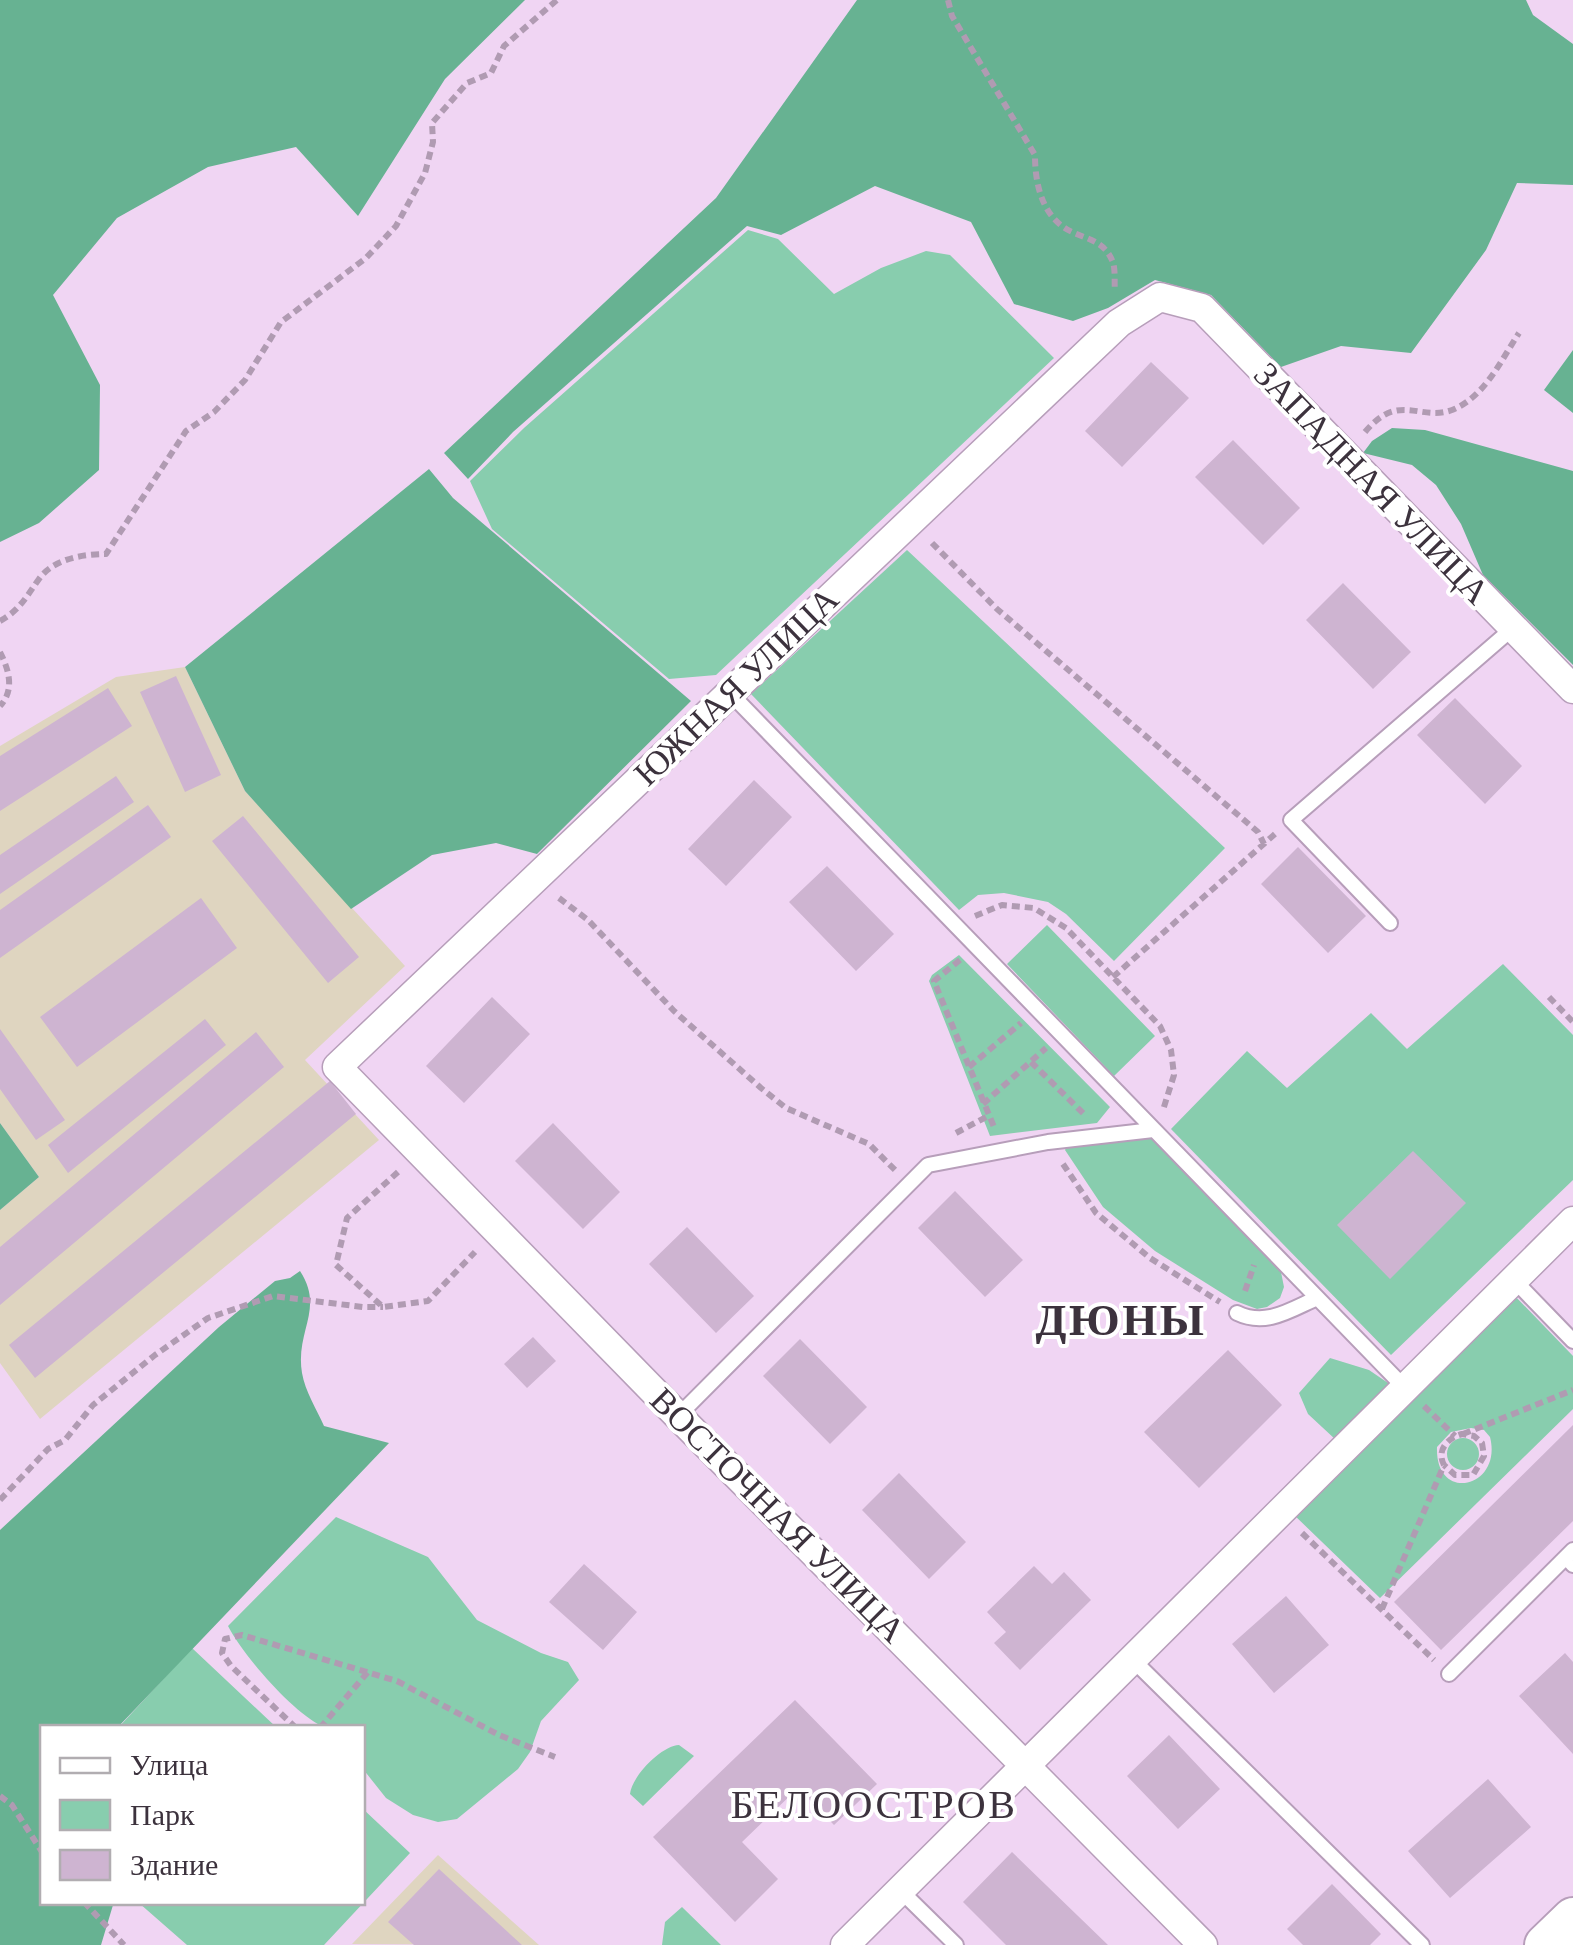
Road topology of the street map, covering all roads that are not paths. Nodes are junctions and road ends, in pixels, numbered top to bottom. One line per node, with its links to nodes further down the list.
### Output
1 (1154, 301): 2 (street, ЗАПАДНАЯ УЛИЦА); 4 (street, ЮЖНАЯ УЛИЦА)
2 (1513, 628): 3 (street, ЗАПАДНАЯ УЛИЦА); 5 (lane)
3 (1573, 690)
4 (729, 692): 6 (street, ЮЖНАЯ УЛИЦА); 7 (lane)
5 (1390, 923)
6 (354, 1084): 14 (street, ВОСТОЧНАЯ УЛИЦА)
7 (1154, 1130): 10 (lane); 14 (lane)
8 (1573, 1221): 9 (street)
9 (1514, 1280): 12 (lane); 13 (street)
10 (1317, 1298): 11 (lane); 13 (lane)
11 (1237, 1313)
12 (1573, 1341)
13 (1404, 1388): 16 (street)
14 (678, 1416): 18 (street, ВОСТОЧНАЯ УЛИЦА)
15 (1570, 1557): 17 (lane)
16 (1131, 1658): 18 (street); 24 (lane)
17 (1449, 1674)
18 (1024, 1763): 19 (street); 23 (street, ВОСТОЧНАЯ УЛИЦА)
19 (898, 1888): 21 (street); 22 (lane)
20 (1573, 1918): 25 (main road)
21 (845, 1945)
22 (956, 1945)
23 (1203, 1945)
24 (1422, 1945)
25 (1546, 1945)

